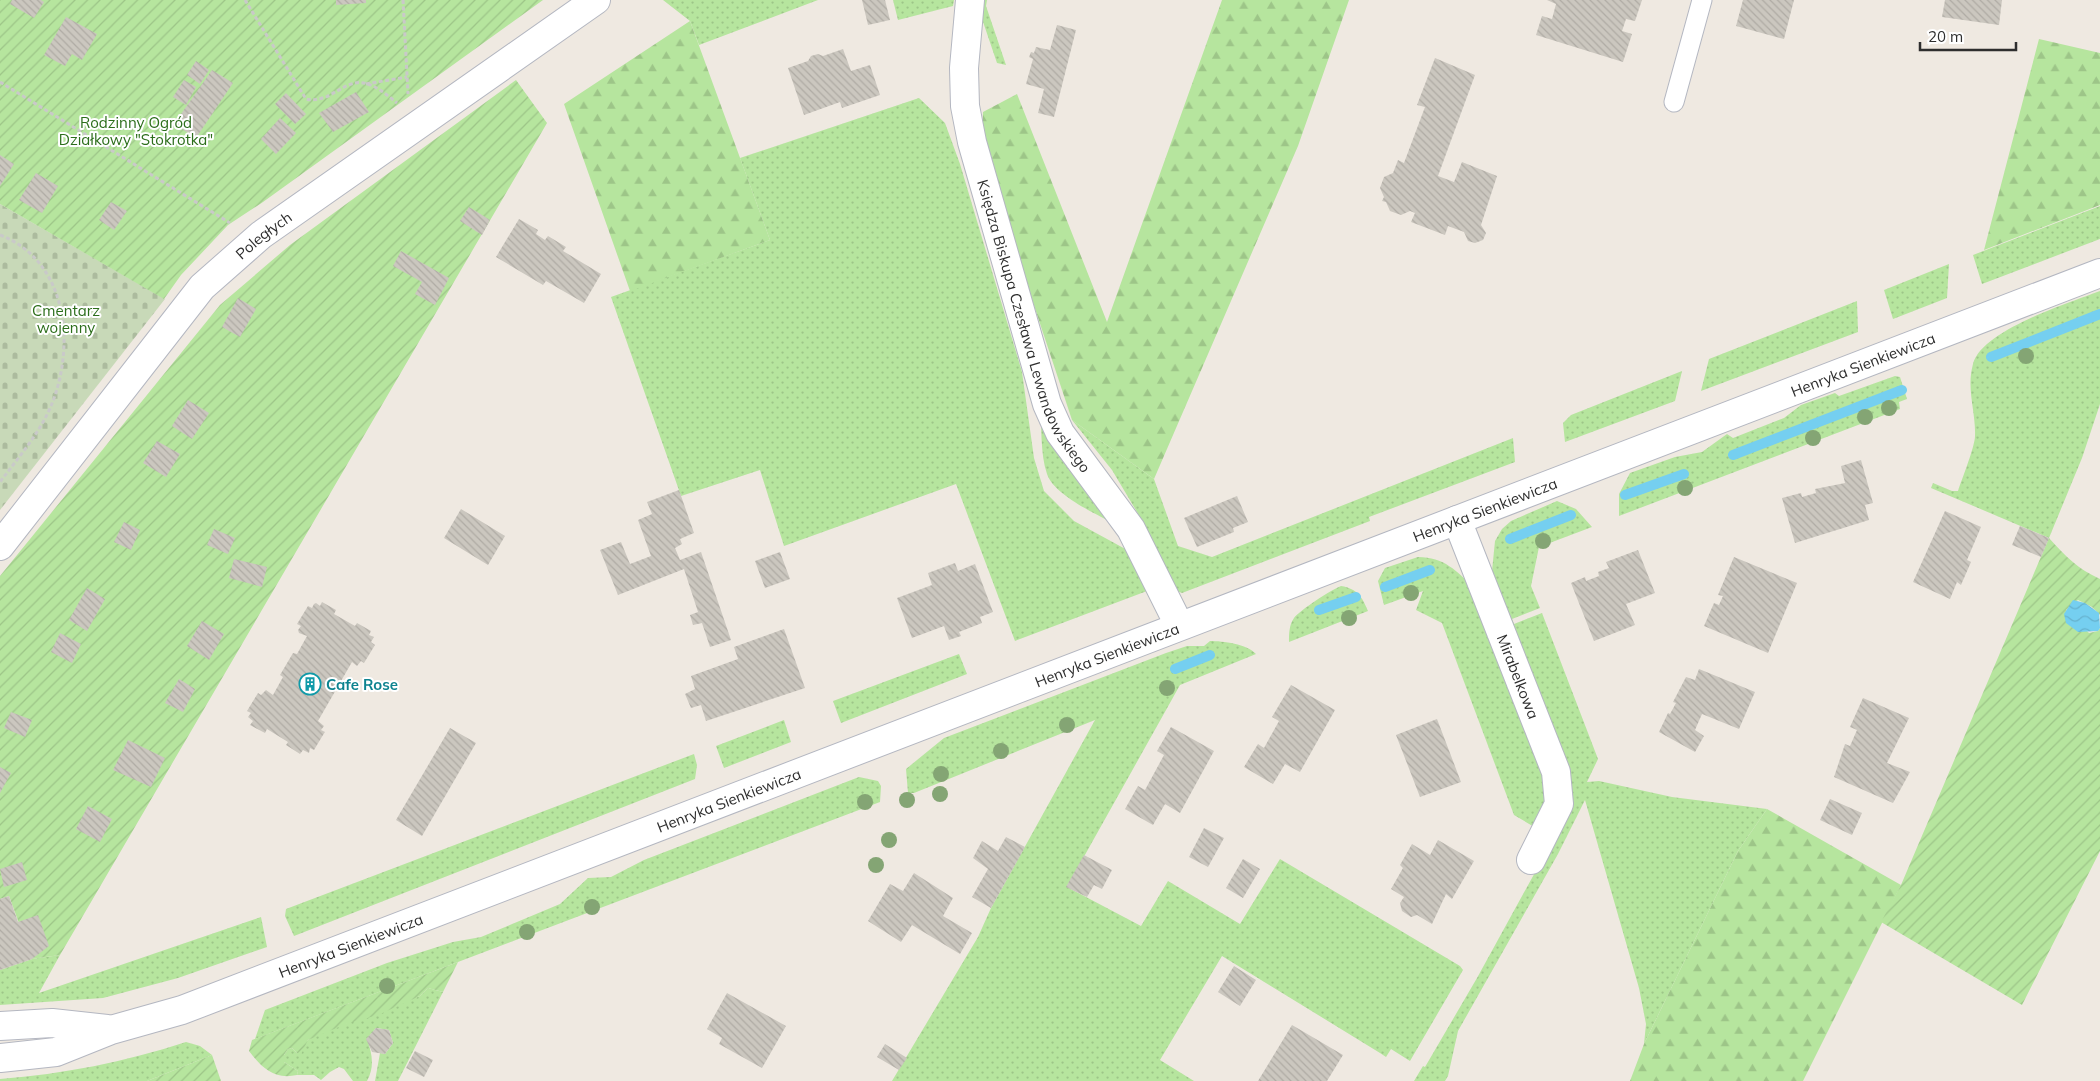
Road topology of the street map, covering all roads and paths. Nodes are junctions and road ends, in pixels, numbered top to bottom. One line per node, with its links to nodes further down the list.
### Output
1 (245, 0): 8 (path)
2 (403, 0): 6 (path)
3 (596, 0): 17 (street, Poległych)
4 (970, 0): 18 (street, Księdza Biskupa Czesława Lewandowskiego)
5 (1702, 0): 10 (lane)
6 (407, 77): 8 (path); 9 (path)
7 (0, 82): 12 (path)
8 (366, 84): 11 (path)
9 (409, 102)
10 (1674, 102)
11 (401, 108)
12 (230, 223)
13 (0, 236): 15 (path)
14 (2100, 273): 16 (street, Henryka Sienkiewicza)
15 (0, 482)
16 (1457, 520): 18 (street, Henryka Sienkiewicza); 19 (street, Mirabelkowa)
17 (0, 546)
18 (1180, 625): 21 (street, Henryka Sienkiewicza)
19 (1531, 860)
20 (0, 1026): 21 (street, Henryka Sienkiewicza)
21 (111, 1030): 22 (street, Henryka Sienkiewicza)
22 (0, 1058)

